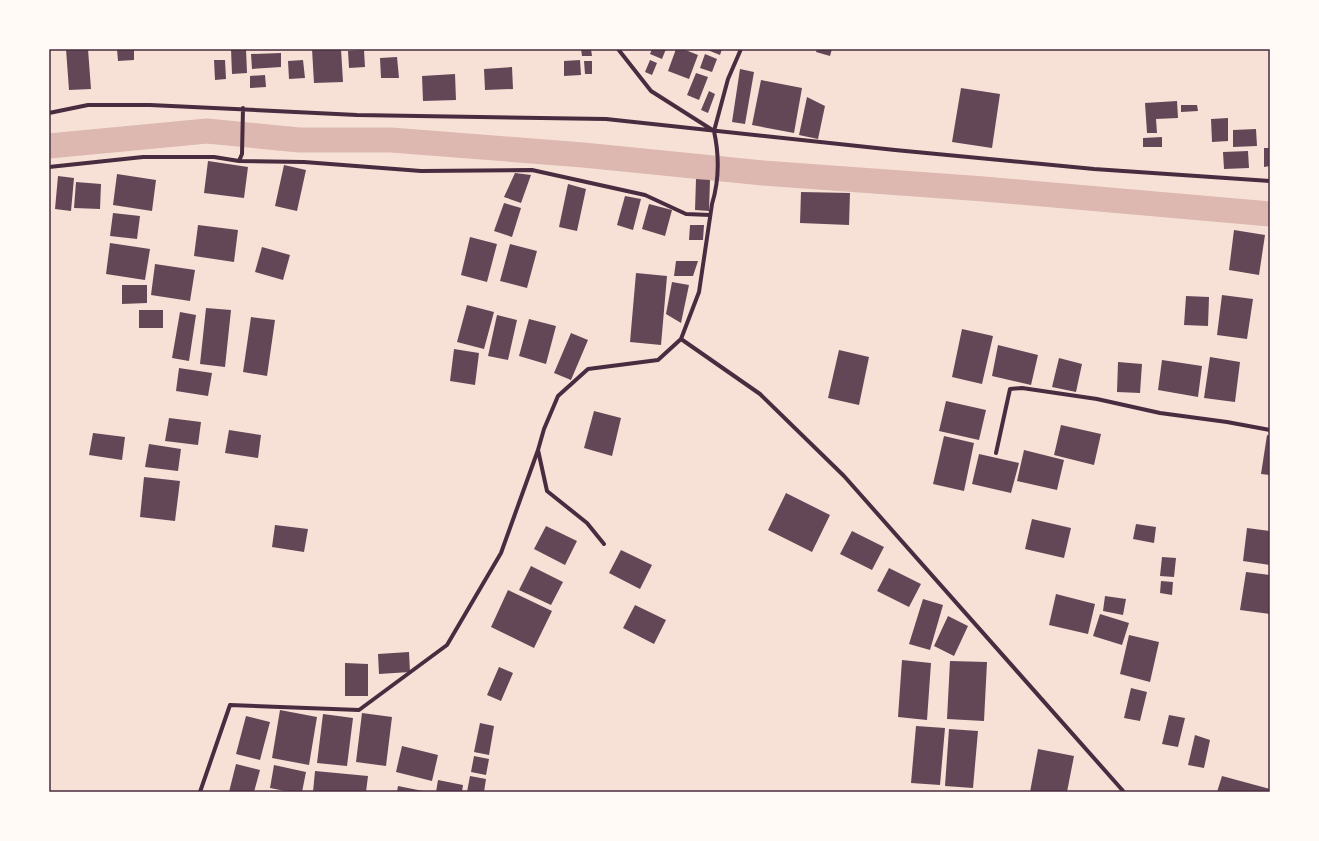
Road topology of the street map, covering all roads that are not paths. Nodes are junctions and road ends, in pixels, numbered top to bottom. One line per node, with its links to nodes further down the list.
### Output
1 (618, 49): 5 (street)
2 (741, 49): 5 (street)
3 (243, 108): 4 (street); 5 (street); 6 (street)
4 (49, 113)
5 (714, 131): 8 (street); 9 (street)
6 (239, 161): 7 (street); 9 (street)
7 (49, 167)
8 (1270, 181)
9 (710, 215): 10 (street)
10 (681, 339): 12 (street); 16 (street)
11 (1270, 430): 13 (street)
12 (538, 450): 14 (street); 15 (street)
13 (996, 453)
14 (604, 544)
15 (200, 792)
16 (1124, 792)

